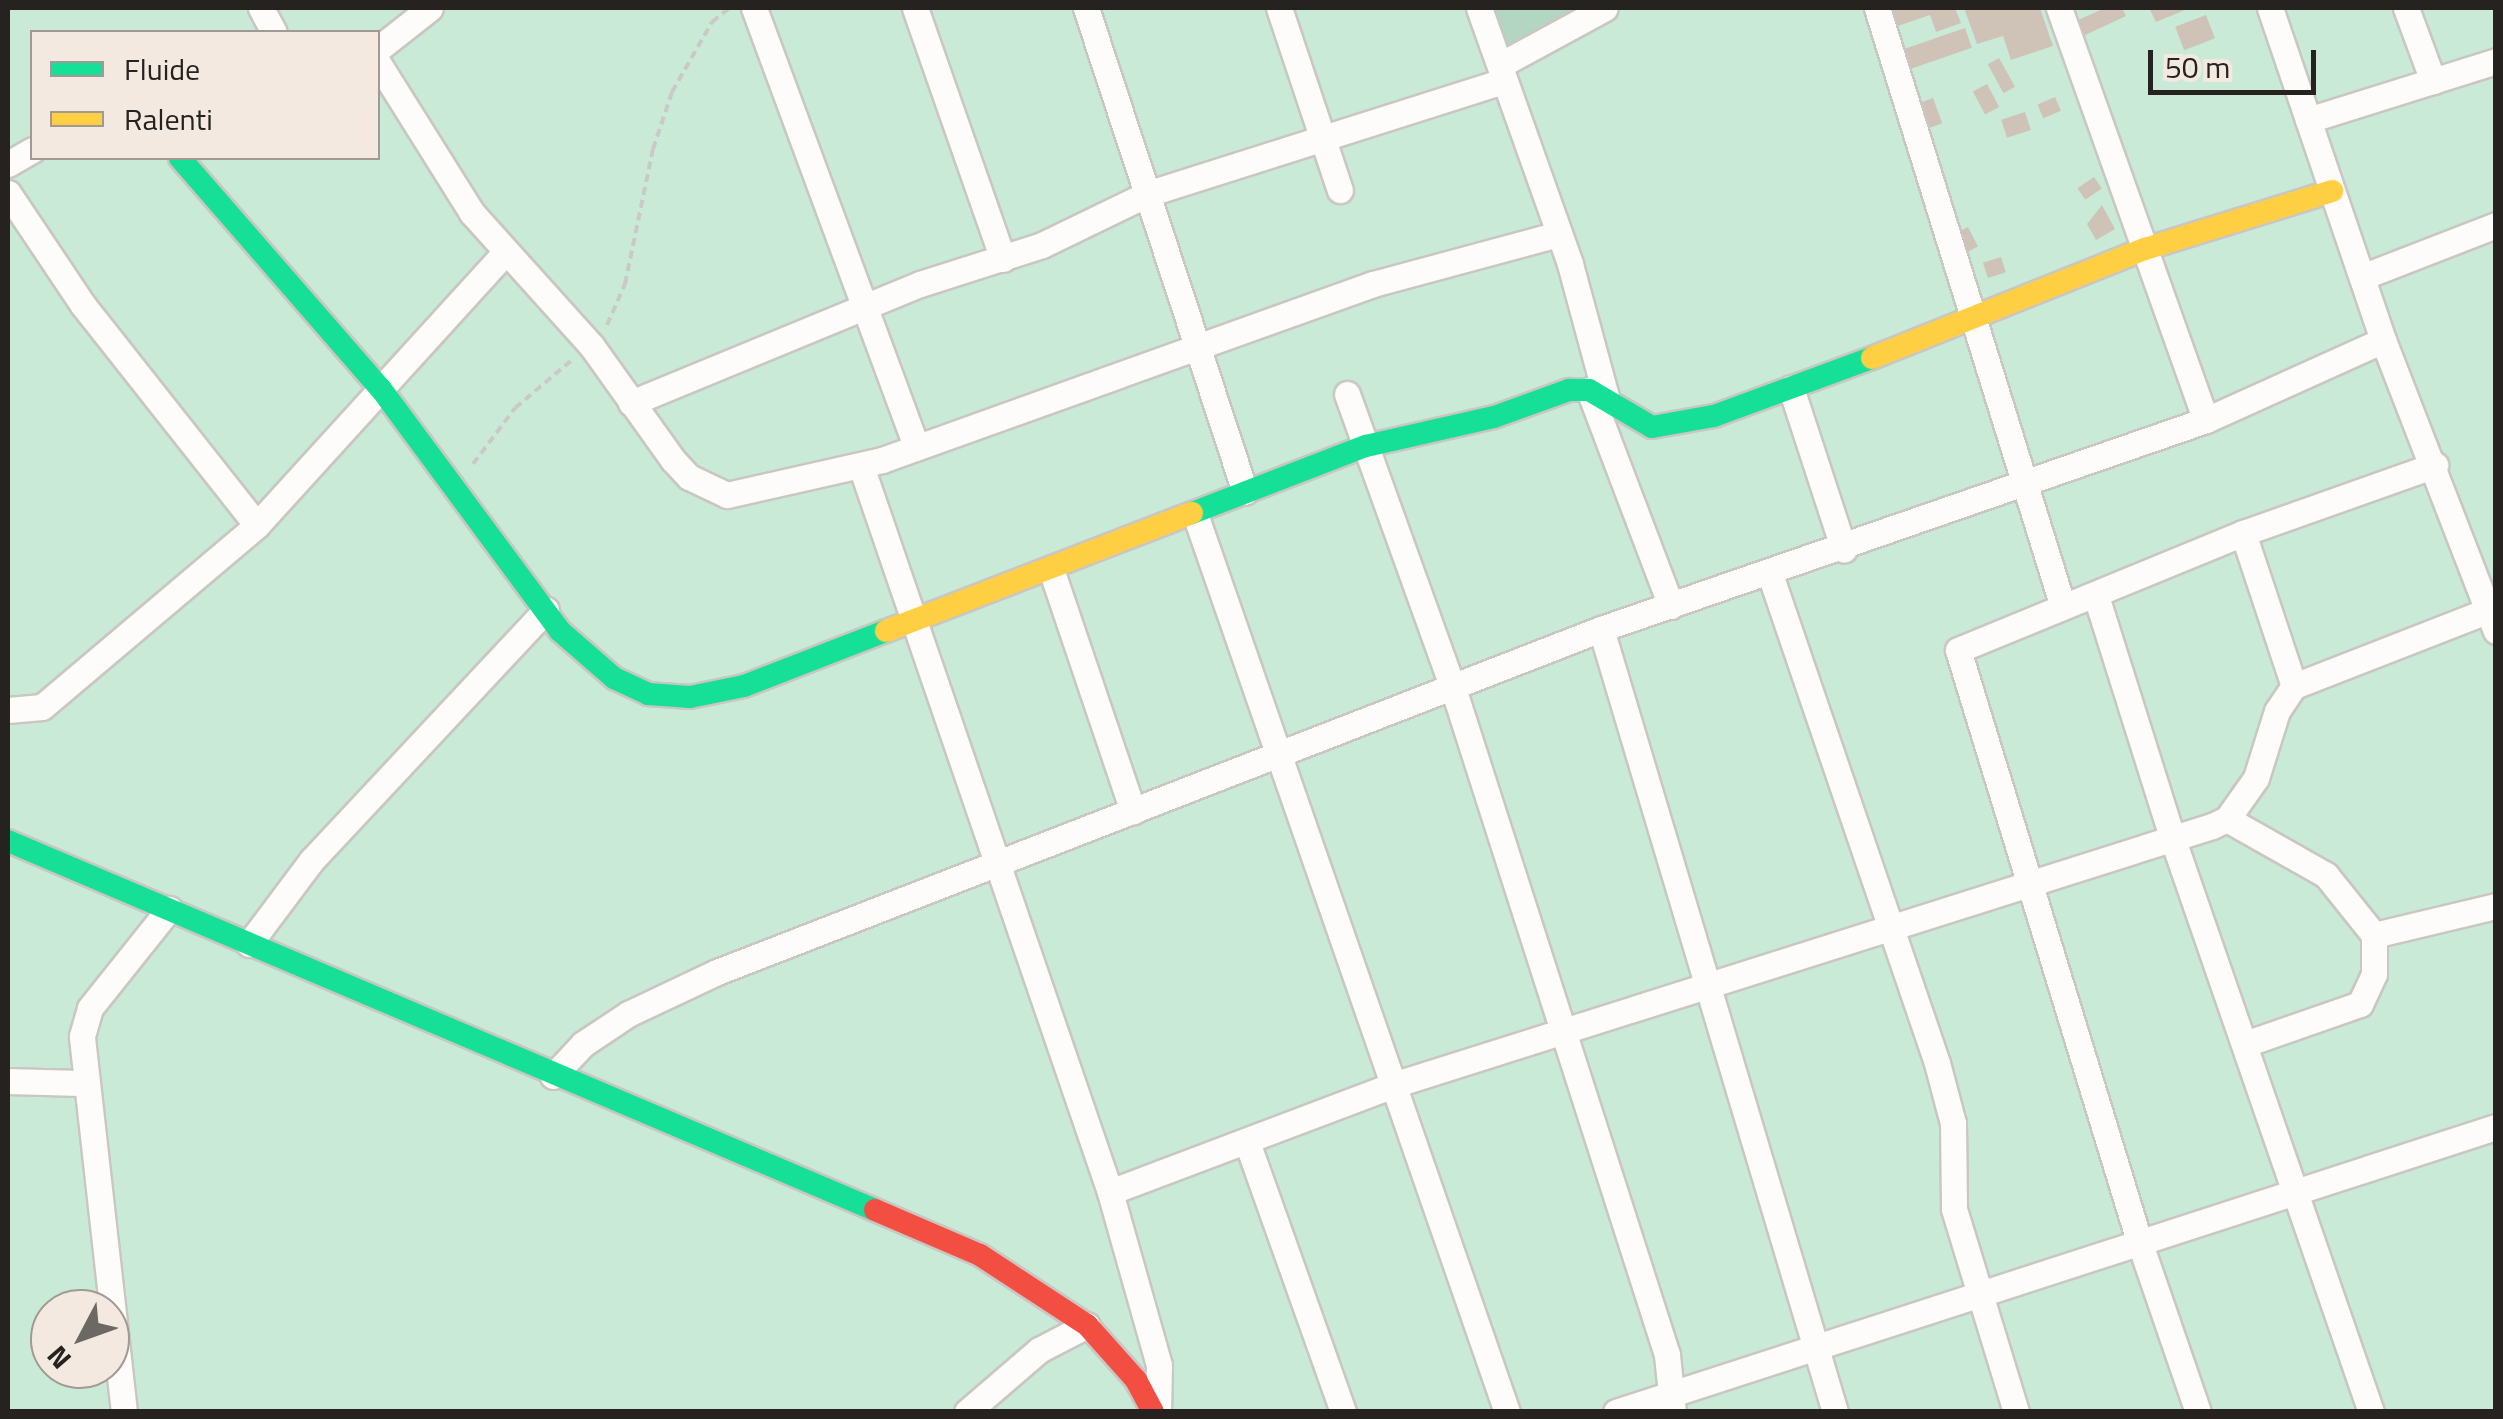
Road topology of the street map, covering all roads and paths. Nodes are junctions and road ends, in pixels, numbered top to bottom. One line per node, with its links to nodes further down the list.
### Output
1 (261, 8): 14 (street)
2 (430, 8): 15 (street)
3 (729, 8): 39 (path)
4 (754, 8): 35 (street)
5 (915, 8): 33 (street)
6 (1086, 8): 28 (street)
7 (1279, 8): 21 (street)
8 (1479, 8): 18 (street)
9 (1605, 8): 18 (street)
10 (1877, 8): 36 (street)
11 (2059, 8): 31 (street)
12 (2270, 8): 20 (street)
13 (2406, 8): 19 (street)
14 (273, 30)
15 (380, 47)
16 (2496, 61): 19 (street)
17 (380, 66): 32 (street)
18 (1501, 73): 21 (street); 30 (street)
19 (2433, 81): 20 (street)
20 (2308, 120): 26 (street)
21 (1320, 134): 25 (street); 28 (street)
22 (30, 151): 24 (street)
23 (182, 160): 41 (street)
24 (8, 164)
25 (1340, 190)
26 (2332, 191): 31 (street); 34 (street)
27 (8, 193): 54 (street)
28 (1147, 194): 33 (street); 38 (street)
29 (2496, 226): 34 (street)
30 (1558, 234): 38 (street); 43 (street)
31 (2145, 249): 36 (street); 45 (street)
32 (505, 252): 39 (street); 41 (street)
33 (1003, 259): 35 (street)
34 (2362, 278): 37 (street)
35 (868, 310): 44 (street); 47 (street)
36 (1978, 320): 40 (street); 50 (street)
37 (2383, 340): 45 (street); 48 (street)
38 (1197, 344): 47 (street); 52 (street)
39 (590, 345): 44 (street); 51 (path)
40 (1792, 388): 43 (street); 56 (street)
41 (381, 389): 51 (street); 54 (street)
42 (1347, 394): 46 (street)
43 (1598, 395): 46 (street); 60 (street)
44 (630, 403): 49 (street)
45 (2206, 420): 50 (street)
46 (1366, 446): 52 (street); 67 (street)
47 (916, 447): 49 (street)
48 (2435, 465): 55 (street); 63 (street)
49 (860, 466): 64 (street)
50 (2028, 481): 56 (street); 61 (street)
51 (454, 490): 62 (street)
52 (1245, 492): 53 (street)
53 (1195, 514): 57 (street); 69 (street)
54 (257, 525): 68 (street)
55 (2242, 532): 59 (street); 66 (street)
56 (1844, 550): 58 (street)
57 (1051, 569): 64 (street); 70 (street)
58 (1770, 574): 60 (street); 78 (street)
59 (2096, 596): 61 (street); 72 (street)
60 (1671, 606): 65 (street)
61 (2062, 607): 75 (street)
62 (546, 610): 64 (street); 80 (street)
63 (2492, 620): 66 (street)
64 (910, 622): 74 (street)
65 (1600, 629): 67 (street); 81 (street)
66 (2294, 686): 71 (street)
67 (1454, 691): 69 (street); 82 (street)
68 (8, 710)
69 (1279, 758): 70 (street); 87 (street)
70 (1133, 811): 74 (street)
71 (2227, 818): 72 (street); 79 (street)
72 (2171, 834): 75 (street); 83 (street)
73 (8, 841): 77 (street)
74 (994, 862): 84 (street); 90 (street)
75 (2029, 882): 78 (street); 92 (street)
76 (2496, 906): 79 (street)
77 (169, 909): 80 (street); 86 (street)
78 (1890, 928): 81 (street); 93 (street)
79 (2374, 935): 83 (street)
80 (249, 944): 84 (street)
81 (1711, 982): 82 (street); 95 (street)
82 (1563, 1032): 87 (street); 96 (street)
83 (2248, 1043): 91 (street)
84 (552, 1076): 94 (street)
85 (8, 1081): 86 (street)
86 (88, 1083): 97 (street)
87 (1392, 1084): 89 (street); 101 (street)
88 (2496, 1127): 91 (street)
89 (1247, 1142): 90 (street); 100 (street)
90 (1110, 1192): 99 (street)
91 (2300, 1195): 92 (street); 106 (street)
92 (2140, 1244): 93 (street); 105 (street)
93 (1976, 1296): 95 (street); 104 (street)
94 (1087, 1325): 98 (street); 99 (street)
95 (1816, 1348): 96 (street); 103 (street)
96 (1670, 1404): 102 (street)
97 (124, 1412)
98 (967, 1412)
99 (1155, 1412)
100 (1343, 1412)
101 (1507, 1412)
102 (1616, 1412)
103 (1835, 1412)
104 (2016, 1412)
105 (2198, 1412)
106 (2371, 1412)

